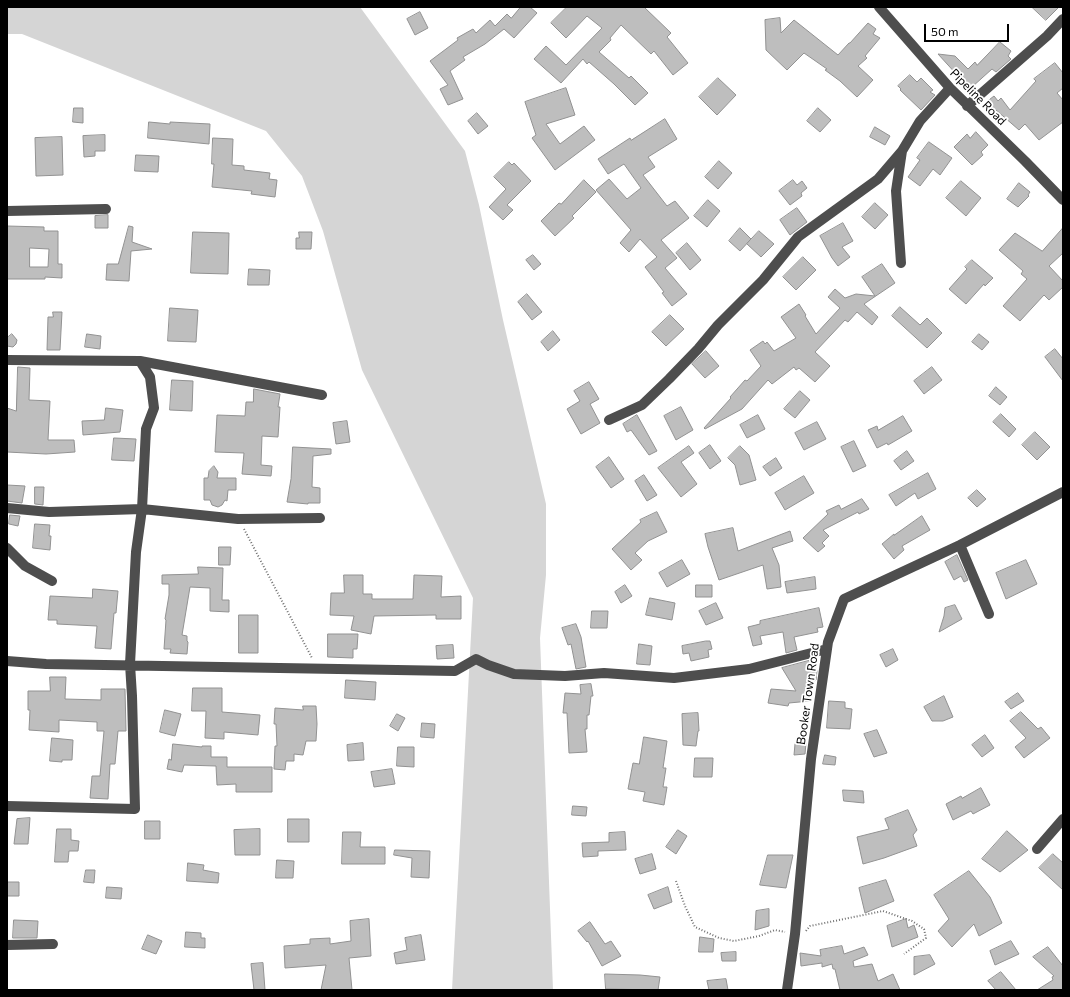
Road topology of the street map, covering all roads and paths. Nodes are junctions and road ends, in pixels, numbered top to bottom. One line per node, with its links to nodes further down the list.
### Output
1 (879, 7): 3 (street, Pipeline Road)
2 (1063, 19): 4 (street)
3 (950, 88): 4 (street, Pipeline Road); 5 (street)
4 (967, 106): 6 (street, Pipeline Road)
5 (902, 151): 9 (street); 13 (street)
6 (1063, 200)
7 (106, 209): 8 (street)
8 (7, 210)
9 (901, 262)
10 (7, 360): 11 (street)
11 (140, 361): 12 (street); 16 (street)
12 (322, 395)
13 (609, 420)
14 (1063, 492): 19 (street, Booker Town Road)
15 (7, 508): 16 (street)
16 (142, 509): 18 (street); 25 (street)
17 (320, 518): 18 (street)
18 (238, 519): 26 (path)
19 (960, 545): 22 (street); 23 (street, Booker Town Road)
20 (7, 548): 21 (street)
21 (52, 581)
22 (989, 614)
23 (827, 649): 26 (street); 31 (street, Booker Town Road)
24 (7, 660): 25 (street)
25 (130, 664): 26 (street); 27 (street)
26 (317, 668)
27 (7, 806)
28 (1063, 819): 29 (street)
29 (1037, 849)
30 (676, 881): 31 (path)
31 (795, 934): 34 (path); 35 (street, Booker Town Road)
32 (7, 944): 33 (street)
33 (53, 944)
34 (904, 954)
35 (786, 990)

